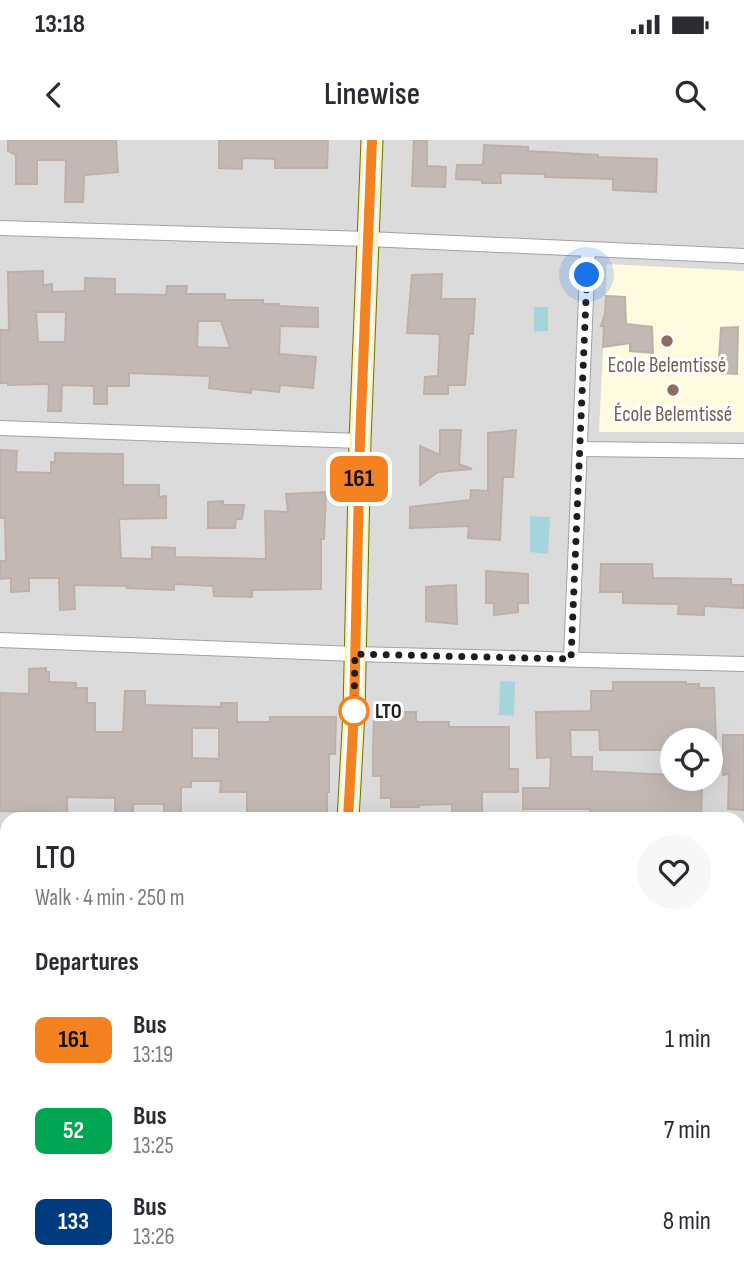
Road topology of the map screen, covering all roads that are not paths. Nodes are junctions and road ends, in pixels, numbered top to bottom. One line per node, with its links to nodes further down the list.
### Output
1 (372, 140): 3 (street)
2 (0, 228): 3 (street)
3 (368, 239): 4 (street); 7 (street)
4 (588, 250): 5 (street); 8 (street)
5 (744, 256)
6 (0, 428): 7 (street)
7 (360, 441): 11 (street)
8 (580, 449): 9 (street); 12 (street)
9 (744, 451)
10 (0, 640): 11 (street)
11 (355, 654): 12 (street); 14 (street)
12 (571, 659): 13 (street)
13 (744, 664)
14 (348, 812)

